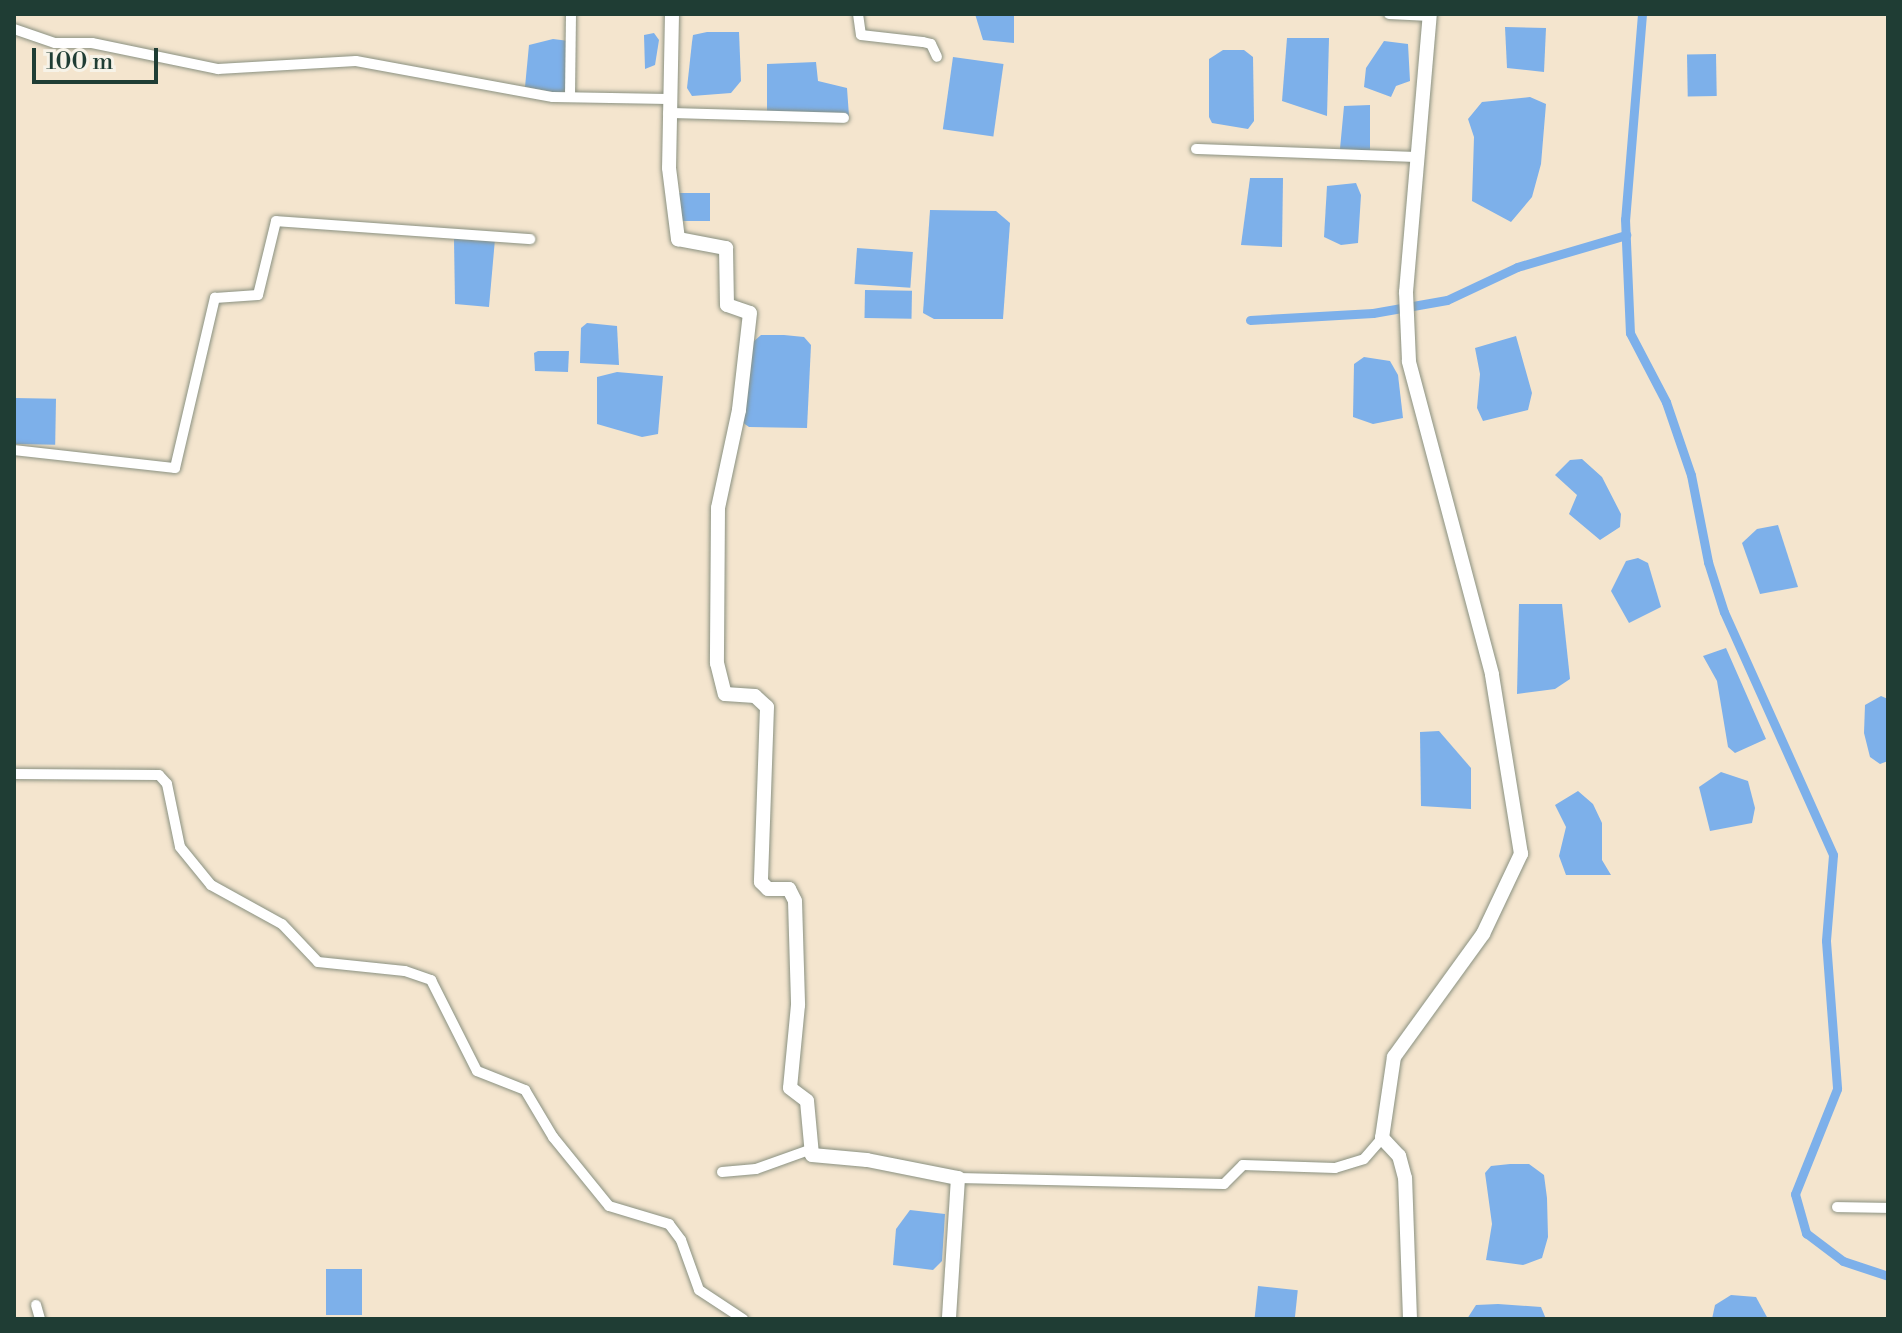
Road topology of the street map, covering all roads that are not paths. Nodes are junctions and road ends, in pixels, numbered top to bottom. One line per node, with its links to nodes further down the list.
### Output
1 (571, 14): 8 (street)
2 (672, 14): 9 (main road)
3 (858, 14): 7 (street)
4 (1389, 14): 5 (street)
5 (1430, 15): 12 (main road)
6 (14, 29): 8 (street)
7 (937, 57)
8 (570, 96): 9 (street)
9 (668, 106): 10 (street); 17 (main road)
10 (844, 118)
11 (1196, 149): 12 (street)
12 (1418, 157): 16 (main road)
13 (530, 239): 14 (street)
14 (14, 450)
15 (14, 774): 24 (street)
16 (1382, 1138): 19 (street); 26 (main road)
17 (809, 1150): 18 (street); 19 (main road)
18 (722, 1172)
19 (958, 1178): 25 (main road)
20 (1837, 1207): 21 (street)
21 (1888, 1208)
22 (36, 1305): 23 (street)
23 (40, 1319)
24 (743, 1319)
25 (949, 1319)
26 (1410, 1319)

